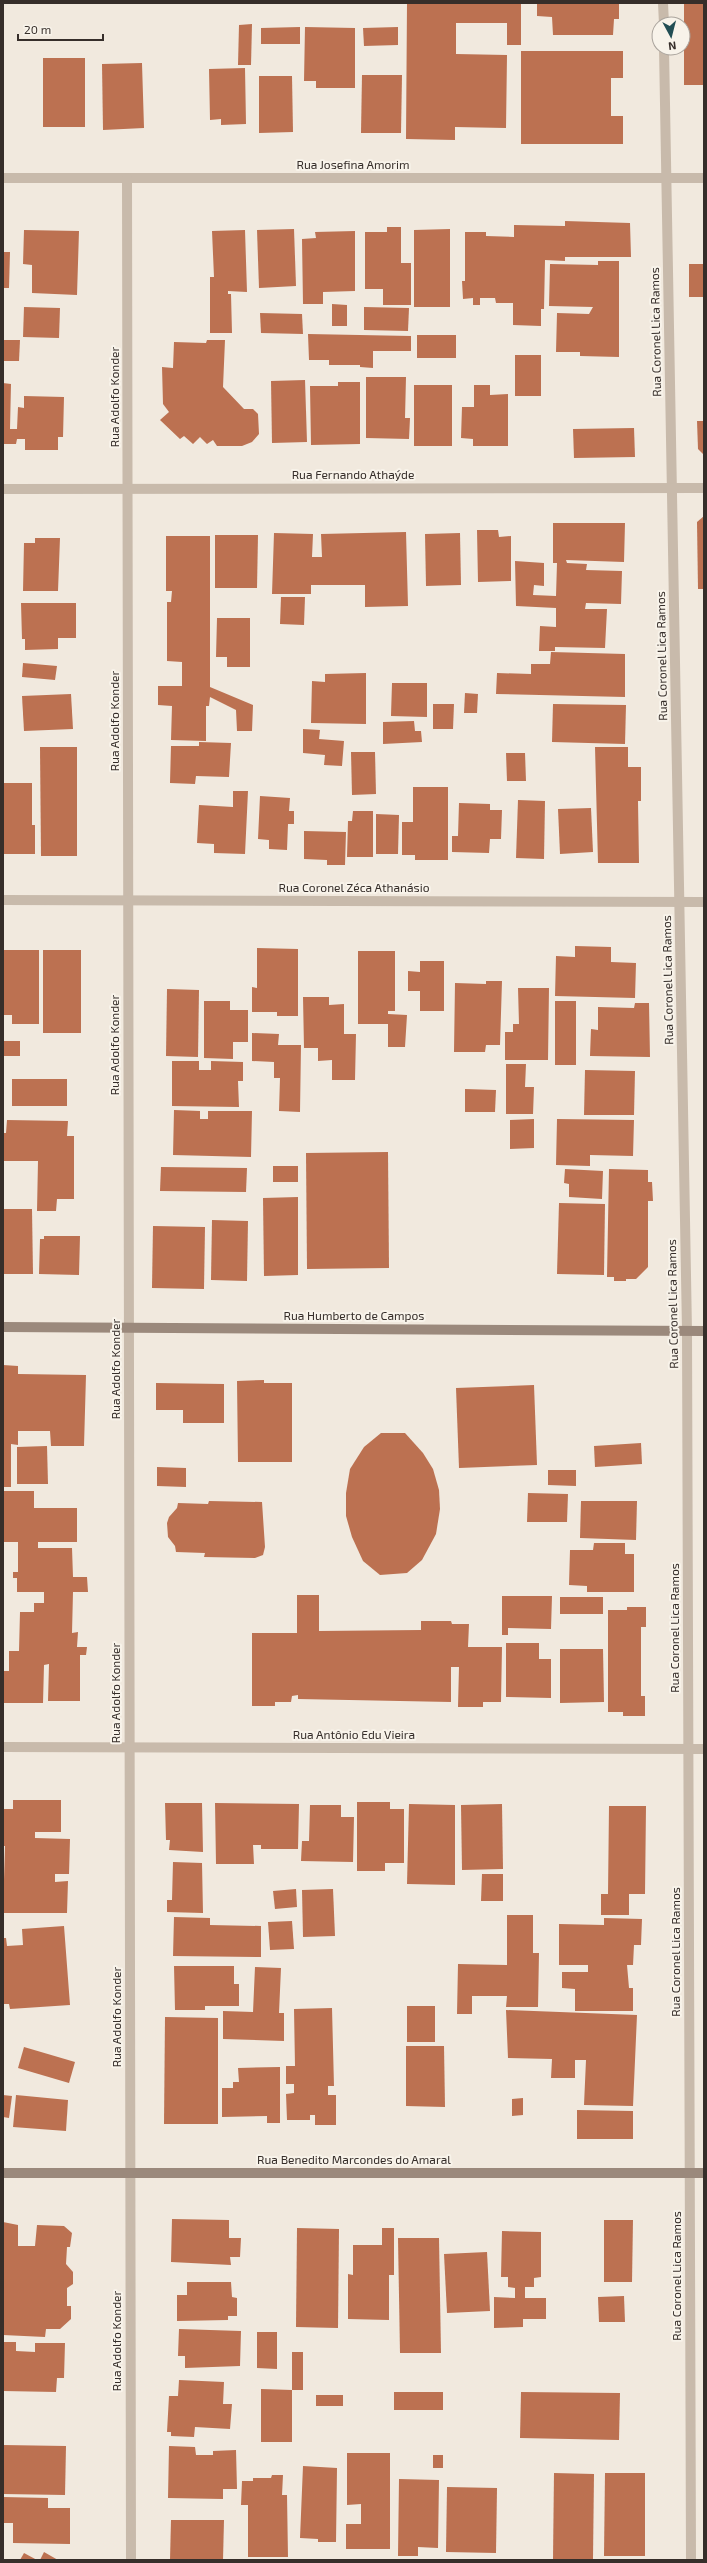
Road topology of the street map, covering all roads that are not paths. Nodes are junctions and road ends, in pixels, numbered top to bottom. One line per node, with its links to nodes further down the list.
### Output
1 (663, 3): 2 (street)
2 (664, 16)
3 (664, 56): 6 (street, Rua Coronel Lica Ramos)
4 (3, 178): 5 (street, Rua Josefina Amorim)
5 (127, 178): 6 (street, Rua Josefina Amorim); 9 (street, Rua Adolfo Konder)
6 (666, 178): 7 (street, Rua Josefina Amorim); 10 (street, Rua Coronel Lica Ramos)
7 (704, 178)
8 (3, 488): 9 (street, Rua Fernando Athaýde)
9 (128, 488): 10 (street, Rua Fernando Athaýde); 13 (street, Rua Adolfo Konder)
10 (672, 488): 11 (street, Rua Fernando Athaýde); 14 (street, Rua Coronel Lica Ramos)
11 (704, 488)
12 (3, 900): 13 (street, Rua Coronel Zéca Athanásio)
13 (128, 901): 14 (street, Rua Coronel Zéca Athanásio); 17 (street, Rua Adolfo Konder)
14 (679, 902): 15 (street, Rua Coronel Zéca Athanásio); 18 (street, Rua Coronel Lica Ramos)
15 (704, 902)
16 (3, 1327): 17 (main road, Rua Humberto de Campos)
17 (129, 1327): 18 (main road, Rua Humberto de Campos); 21 (street, Rua Adolfo Konder)
18 (687, 1331): 19 (main road, Rua Humberto de Campos); 22 (street, Rua Coronel Lica Ramos)
19 (704, 1331)
20 (3, 1747): 21 (street, Rua Antônio Edu Vieira)
21 (129, 1747): 22 (street, Rua Antônio Edu Vieira); 25 (street, Rua Adolfo Konder)
22 (688, 1749): 23 (street, Rua Antônio Edu Vieira); 26 (street, Rua Coronel Lica Ramos)
23 (704, 1749)
24 (3, 2173): 25 (main road, Rua Benedito Marcondes do Amaral)
25 (130, 2173): 26 (main road, Rua Benedito Marcondes do Amaral); 28 (street, Rua Adolfo Konder)
26 (690, 2173): 27 (main road, Rua Benedito Marcondes do Amaral); 29 (street, Rua Coronel Lica Ramos)
27 (704, 2173)
28 (131, 2560)
29 (691, 2560)

